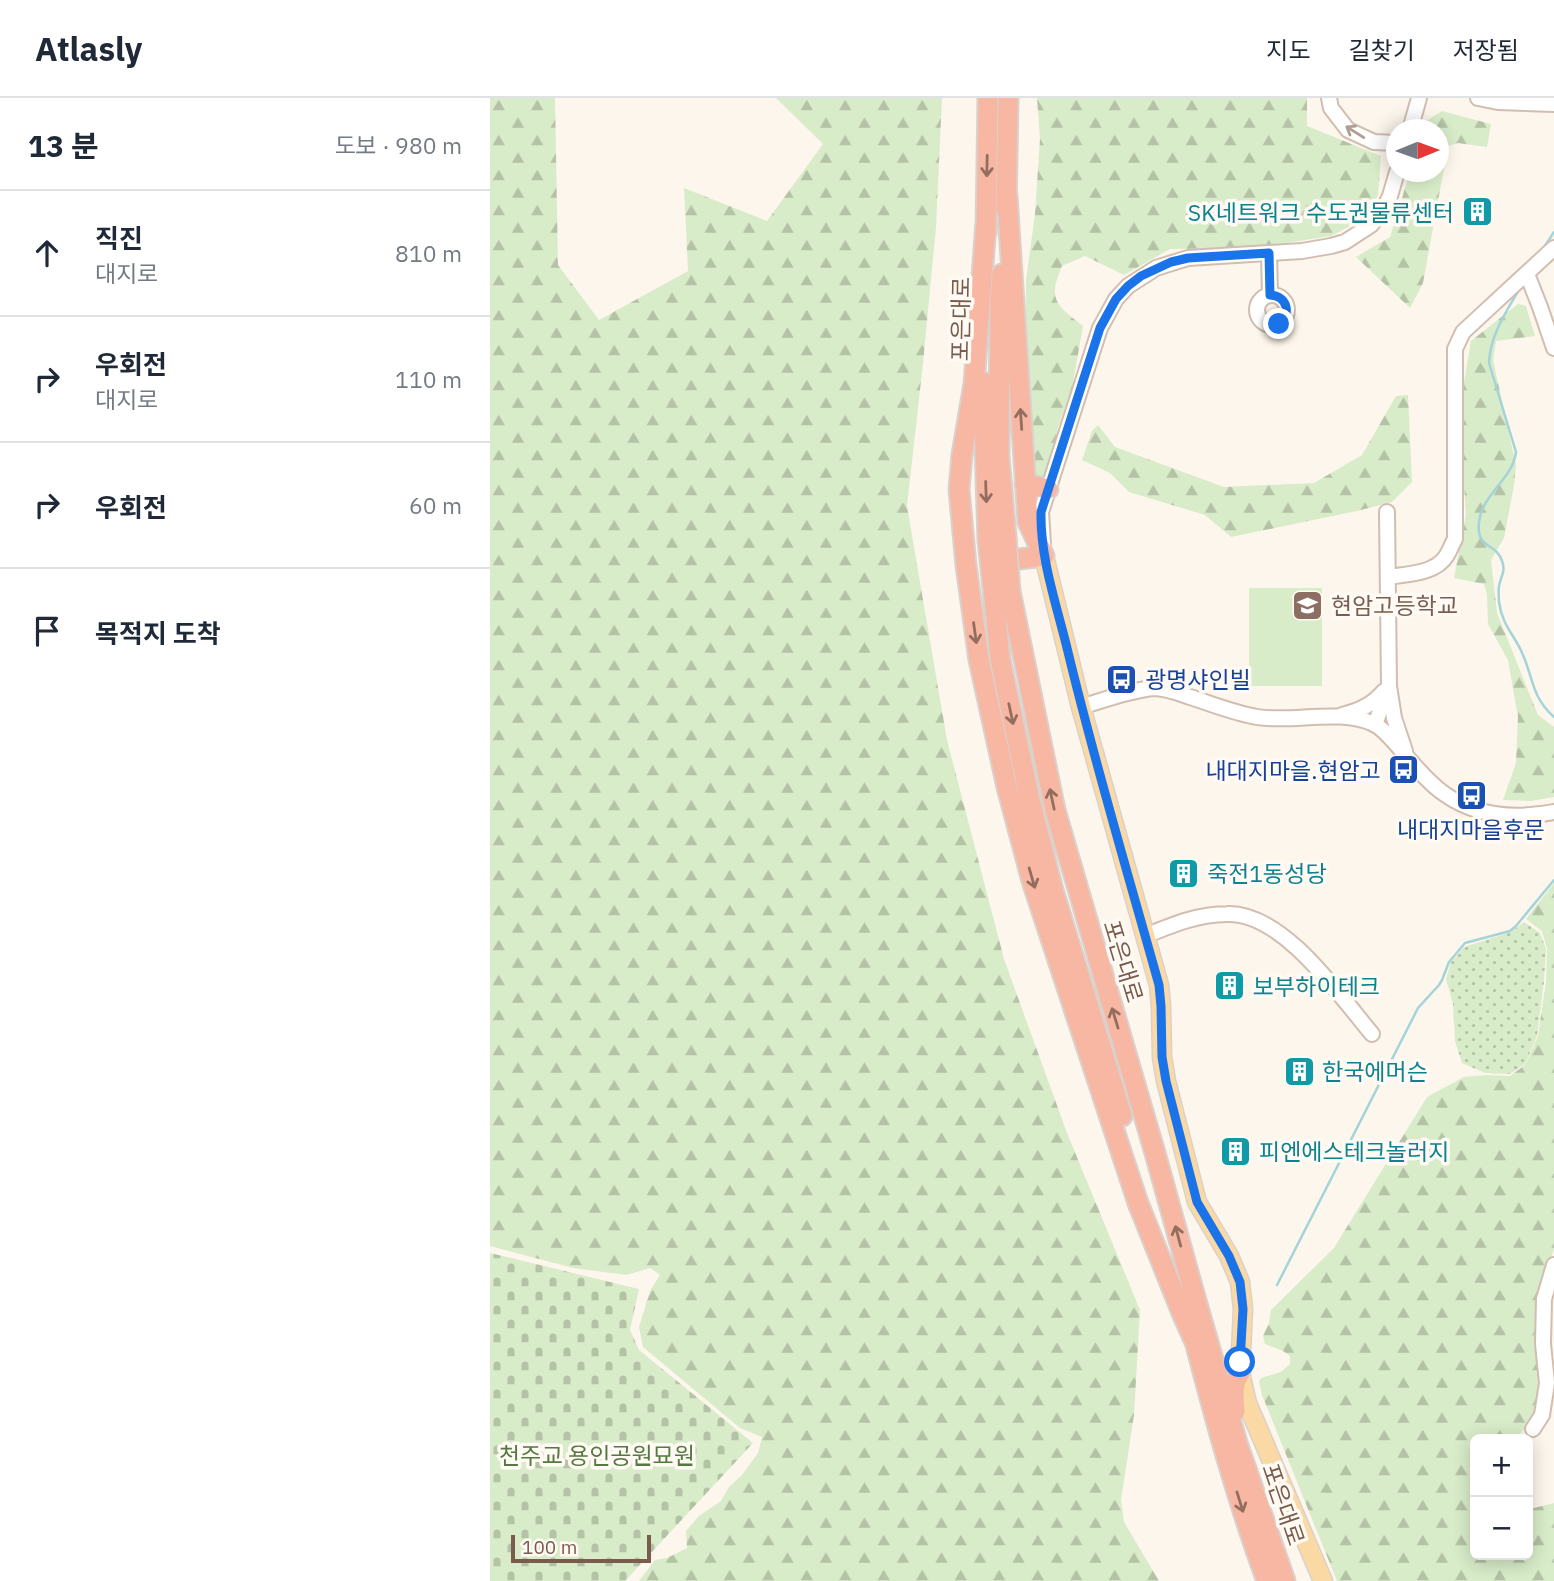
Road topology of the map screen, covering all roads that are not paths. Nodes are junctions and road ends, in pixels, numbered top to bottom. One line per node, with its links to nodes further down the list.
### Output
1 (988, 98): 11 (highway, 포은대로, one-way to 11)
2 (1008, 98): 10 (highway, 포은대로)
3 (1329, 98): 8 (street, one-way to 3)
4 (1419, 98): 7 (street)
5 (1478, 98): 6 (street)
6 (1553, 101)
7 (1414, 119)
8 (1386, 143)
9 (1395, 182): 13 (street)
10 (1007, 196): 17 (highway, one-way to 10); 20 (highway, 포은대로)
11 (986, 223): 20 (highway, 포은대로, one-way to 20); 22 (highway)
12 (1554, 248): 14 (street)
13 (1269, 253): 15 (street); 18 (street)
14 (1528, 277): 16 (street); 23 (street)
15 (1270, 295): 15 (street)
16 (1554, 348)
17 (1025, 484): 18 (highway); 21 (highway)
18 (1048, 489): 21 (street)
19 (1387, 512): 23 (street)
20 (997, 539): 24 (highway, bridge)
21 (1044, 556): 22 (highway); 26 (main road)
22 (966, 565): 34 (highway, one-way to 34)
23 (1388, 577): 25 (street)
24 (1002, 595): 34 (highway, 포은대로, one-way to 34); 37 (highway, 포은대로, one-way to 24)
25 (1389, 685): 27 (street); 28 (street); 29 (street)
26 (1081, 707): 27 (street); 31 (main road)
27 (1337, 717): 28 (street)
28 (1375, 724): 29 (street)
29 (1407, 758): 30 (street)
30 (1554, 811)
31 (1145, 936): 32 (street); 35 (main road)
32 (1372, 1034)
33 (1554, 1265): 36 (street)
34 (1195, 1342): 38 (highway, 포은대로, one-way to 38)
35 (1240, 1373): 37 (highway); 40 (main road)
36 (1533, 1429)
37 (1237, 1443): 39 (highway, 포은대로)
38 (1268, 1581)
39 (1285, 1581)
40 (1322, 1581)

